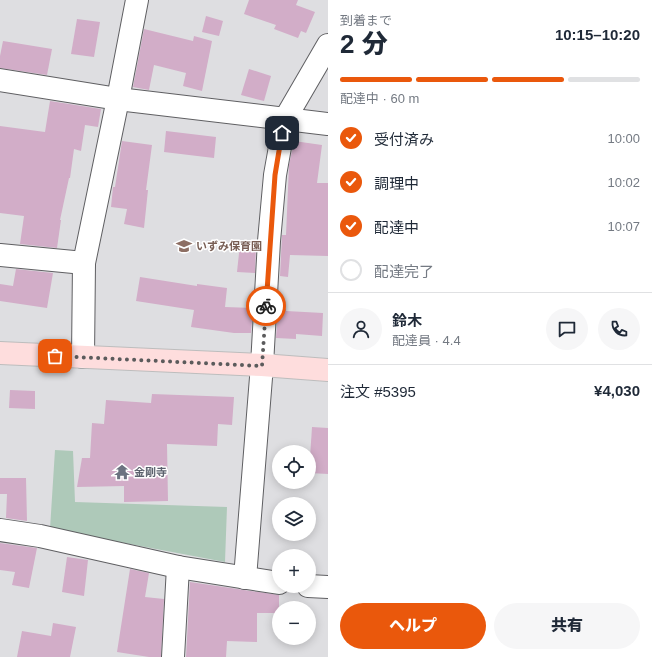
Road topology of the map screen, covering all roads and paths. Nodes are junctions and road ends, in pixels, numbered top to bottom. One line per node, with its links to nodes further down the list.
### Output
1 (137, 0): 4 (street)
2 (328, 45): 5 (street)
3 (0, 80): 4 (street)
4 (118, 99): 5 (street); 8 (street)
5 (285, 119): 6 (street); 11 (street)
6 (328, 124)
7 (0, 255): 8 (street)
8 (84, 263): 10 (street)
9 (0, 353): 10 (main road)
10 (83, 357): 11 (main road)
11 (262, 366): 12 (main road); 15 (street)
12 (328, 370)
13 (0, 530): 14 (street)
14 (178, 566): 15 (street); 19 (street)
15 (245, 578): 16 (street)
16 (272, 582)
17 (316, 586): 18 (street)
18 (328, 587)
19 (173, 657)

